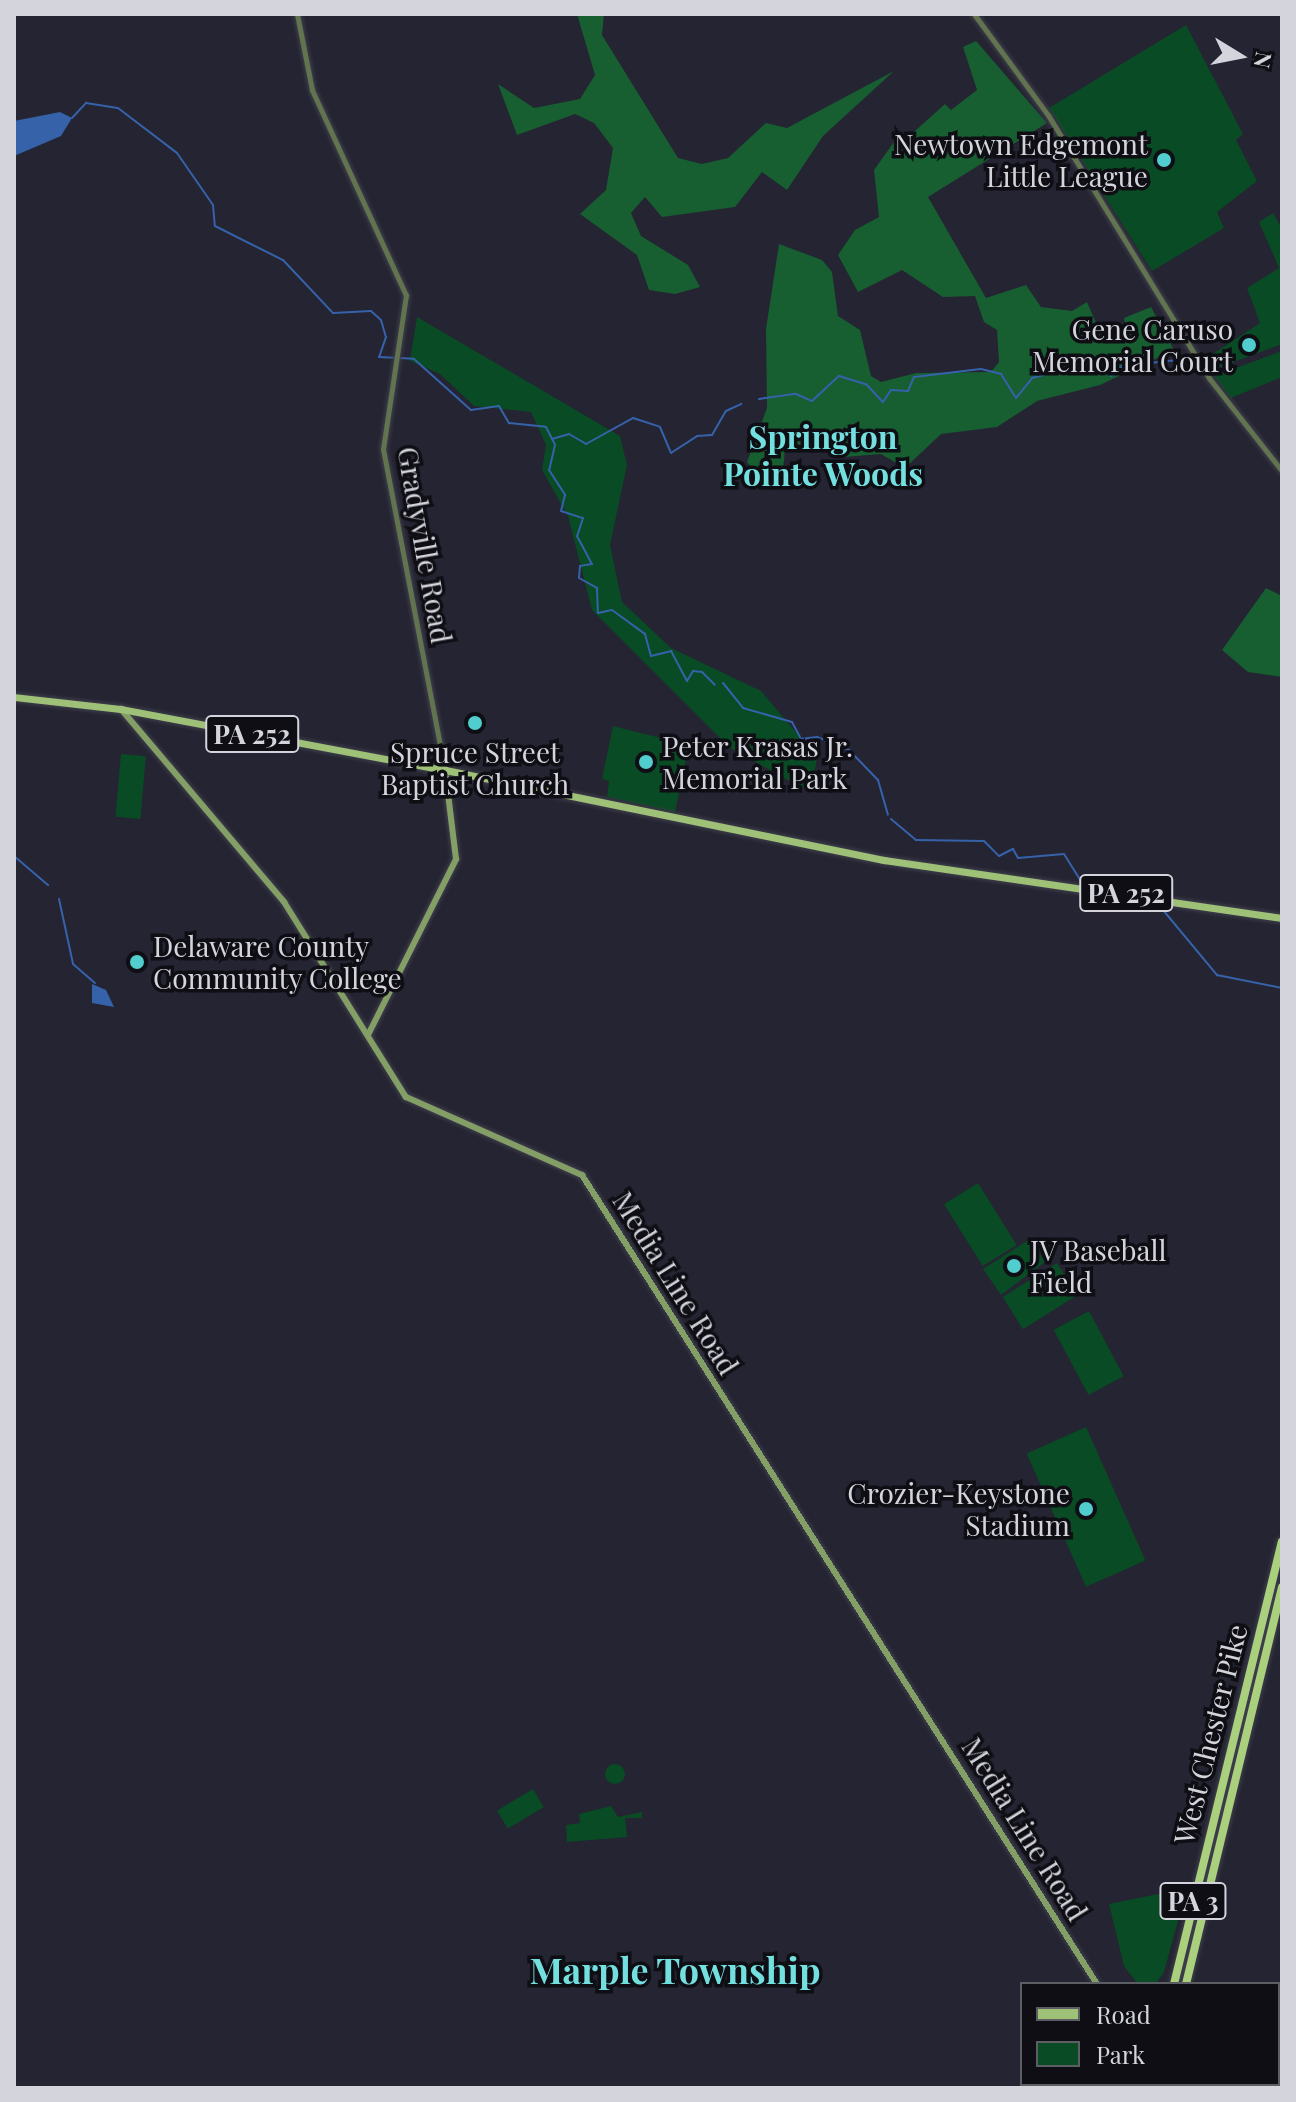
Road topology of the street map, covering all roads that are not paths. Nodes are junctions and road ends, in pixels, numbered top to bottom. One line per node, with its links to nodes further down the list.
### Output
1 (297, 14): 6 (street, Gradyville Road)
2 (974, 14): 3 (street)
3 (1282, 471)
4 (14, 697): 5 (main road, PA 252)
5 (121, 709): 6 (main road, PA 252); 8 (main road, Media Line Road)
6 (445, 770): 7 (main road, PA 252); 8 (main road, Gradyville Road)
7 (1282, 918)
8 (368, 1035): 11 (main road, Media Line Road)
9 (1282, 1542): 12 (highway, West Chester Pike / PA 3)
10 (1282, 1587): 13 (highway, West Chester Pike / PA 3)
11 (1096, 1982)
12 (1174, 1982)
13 (1186, 1982)

